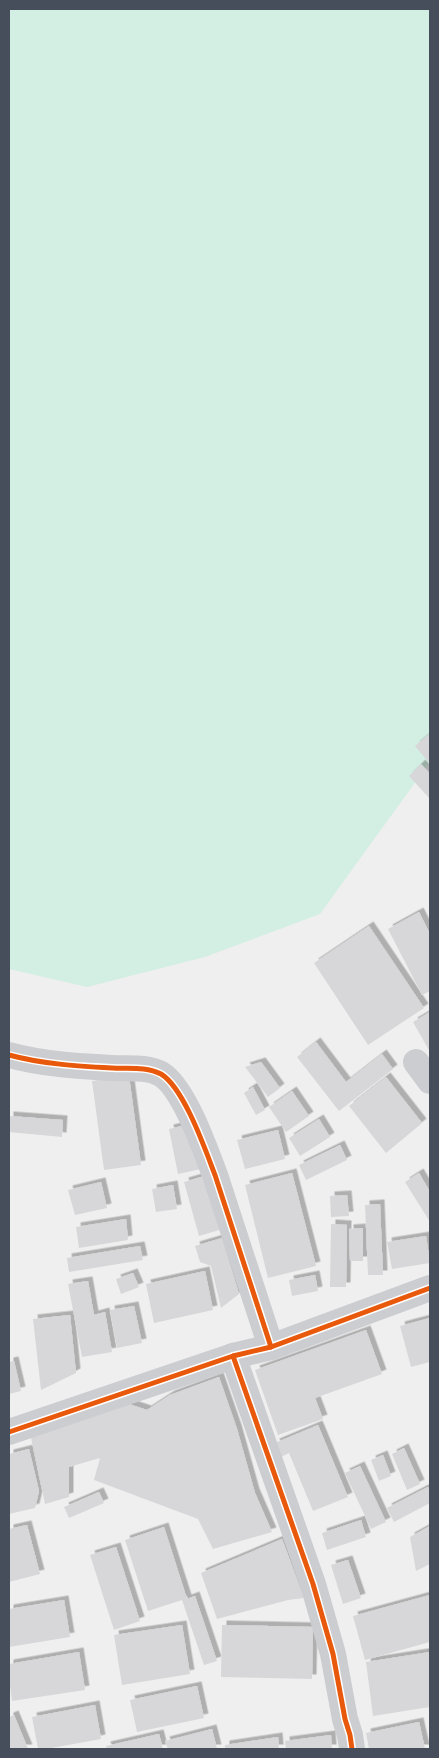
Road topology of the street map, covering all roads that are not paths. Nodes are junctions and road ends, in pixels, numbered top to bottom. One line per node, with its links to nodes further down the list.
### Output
1 (9, 1055): 3 (street)
2 (430, 1288): 3 (street)
3 (271, 1347): 4 (street)
4 (233, 1356): 5 (street); 6 (street)
5 (9, 1432)
6 (352, 1749)

